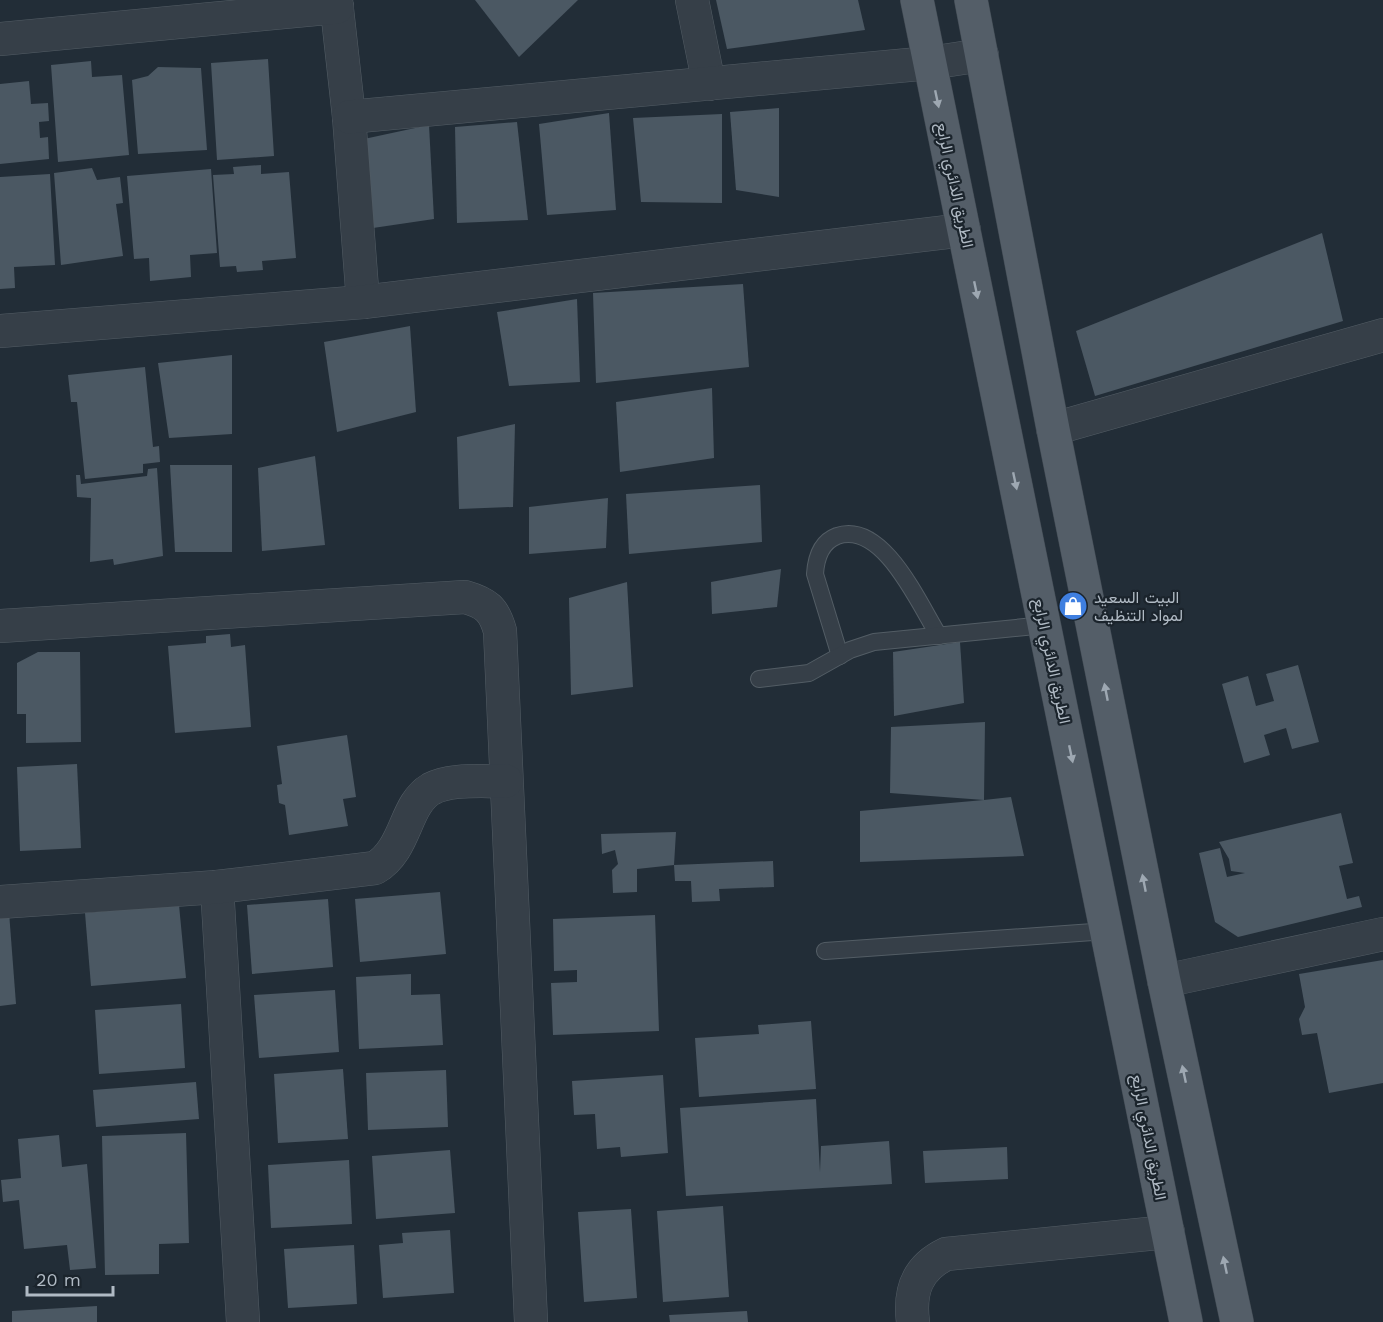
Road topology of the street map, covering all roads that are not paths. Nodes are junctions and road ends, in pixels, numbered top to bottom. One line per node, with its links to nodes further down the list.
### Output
1 (692, 0): 8 (street)
2 (917, 0): 7 (main road, الطريق الدائري الرابع)
3 (971, 0): 6 (main road)
4 (336, 4): 5 (street); 9 (street)
5 (0, 39)
6 (982, 55): 7 (street); 14 (main road)
7 (930, 63): 8 (street); 10 (main road, الطريق الدائري الرابع, one-way to 10)
8 (709, 84): 9 (street)
9 (349, 117): 11 (street)
10 (964, 230): 11 (street); 15 (main road, الطريق الدائري الرابع, one-way to 15)
11 (363, 302): 12 (street)
12 (0, 331)
13 (1383, 335): 14 (street)
14 (1053, 429): 26 (main road, one-way to 14)
15 (1045, 625): 17 (lane); 23 (main road, الطريق الدائري الرابع, one-way to 23)
16 (0, 626): 20 (street)
17 (939, 636): 18 (lane); 18 (lane)
18 (840, 656): 19 (lane)
19 (759, 678)
20 (506, 781): 21 (street); 29 (street)
21 (217, 887): 22 (street); 28 (street)
22 (0, 902)
23 (1107, 931): 25 (lane); 27 (main road, الطريق الدائري الرابع)
24 (1383, 934): 26 (street)
25 (825, 951)
26 (1164, 981): 32 (main road, one-way to 26)
27 (1168, 1232): 30 (street); 31 (main road, الطريق الدائري الرابع)
28 (243, 1322)
29 (531, 1322)
30 (913, 1322)
31 (1186, 1322)
32 (1237, 1322)

